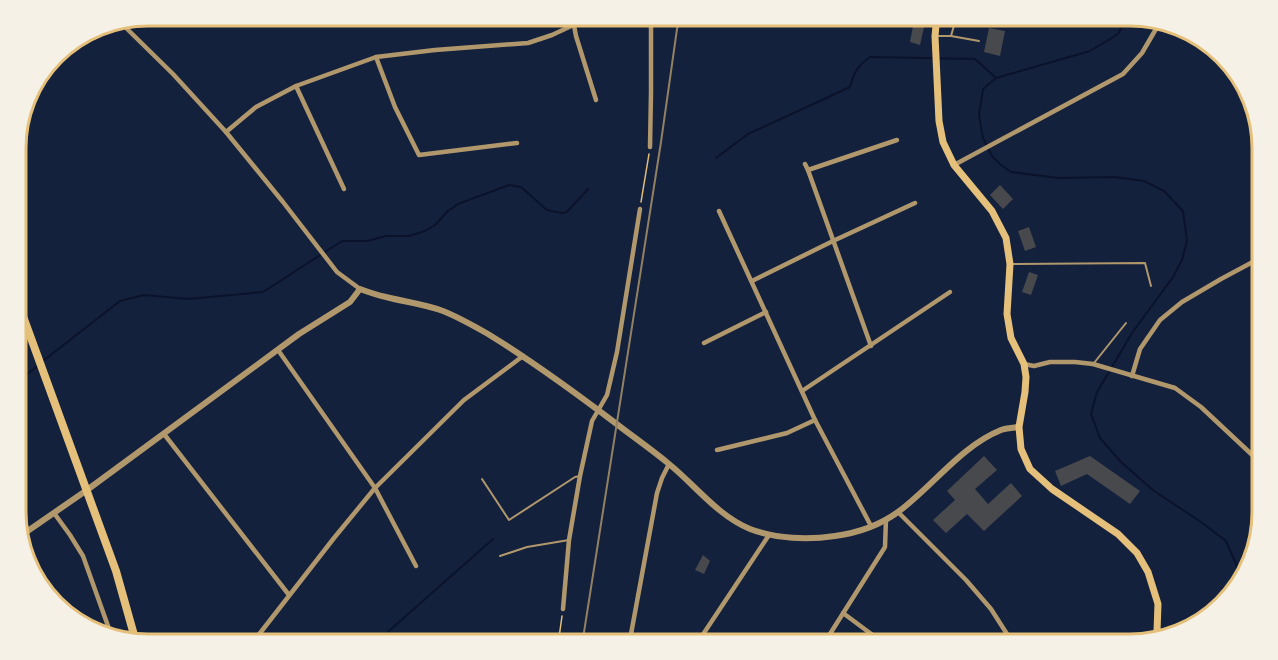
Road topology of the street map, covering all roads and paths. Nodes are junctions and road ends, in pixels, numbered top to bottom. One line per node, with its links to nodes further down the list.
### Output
1 (571, 26): 11 (street)
2 (575, 26): 13 (street)
3 (651, 26): 17 (street)
4 (936, 26): 8 (main road)
5 (954, 26): 9 (lane)
6 (125, 28): 14 (street)
7 (1156, 29): 19 (street)
8 (935, 36): 9 (lane); 19 (main road)
9 (951, 36): 10 (lane)
10 (979, 41)
11 (376, 57): 12 (street); 16 (street)
12 (296, 86): 14 (street); 21 (street)
13 (596, 100)
14 (226, 132): 30 (street)
15 (897, 140): 20 (street)
16 (517, 143)
17 (650, 147): 23 (path)
18 (805, 164): 20 (street)
19 (954, 165): 27 (main road)
20 (808, 170): 25 (street)
21 (344, 189)
22 (915, 203): 25 (street)
23 (639, 208): 43 (street)
24 (719, 211): 28 (street)
25 (832, 241): 28 (street); 36 (street)
26 (1252, 262): 41 (street)
27 (1010, 264): 29 (lane); 39 (main road)
28 (752, 282): 32 (street)
29 (1151, 286)
30 (360, 289): 37 (street); 38 (street)
31 (950, 292): 36 (street)
32 (766, 312): 35 (street); 42 (street)
33 (1126, 323): 40 (lane)
34 (26, 328): 67 (main road)
35 (704, 343)
36 (871, 346): 42 (street)
37 (278, 350): 46 (street); 52 (street)
38 (523, 356): 43 (street); 52 (street)
39 (1024, 364): 40 (street); 45 (main road)
40 (1093, 364): 41 (street)
41 (1132, 376): 48 (street)
42 (802, 391): 44 (street)
43 (598, 410): 49 (street); 50 (street)
44 (815, 420): 47 (street); 56 (street)
45 (1019, 427): 53 (street); 66 (main road)
46 (164, 434): 54 (street); 62 (street)
47 (717, 450)
48 (1252, 455)
49 (669, 464): 58 (street); 70 (street)
50 (580, 476): 51 (lane); 59 (street)
51 (482, 479)
52 (375, 488): 61 (street); 62 (street)
53 (898, 512): 55 (street); 74 (street)
54 (54, 513): 57 (street); 65 (street)
55 (886, 519): 56 (street); 64 (street)
56 (871, 526): 58 (street)
57 (27, 531)
58 (769, 535): 71 (street)
59 (568, 540): 60 (lane); 63 (street)
60 (500, 556)
61 (416, 566)
62 (289, 595): 68 (street)
63 (563, 609): 69 (path)
64 (843, 613): 72 (street); 73 (street)
65 (108, 628)
66 (1157, 631)
67 (134, 633)
68 (258, 634)
69 (560, 634)
70 (631, 634)
71 (703, 634)
72 (830, 634)
73 (871, 634)
74 (1007, 634)

